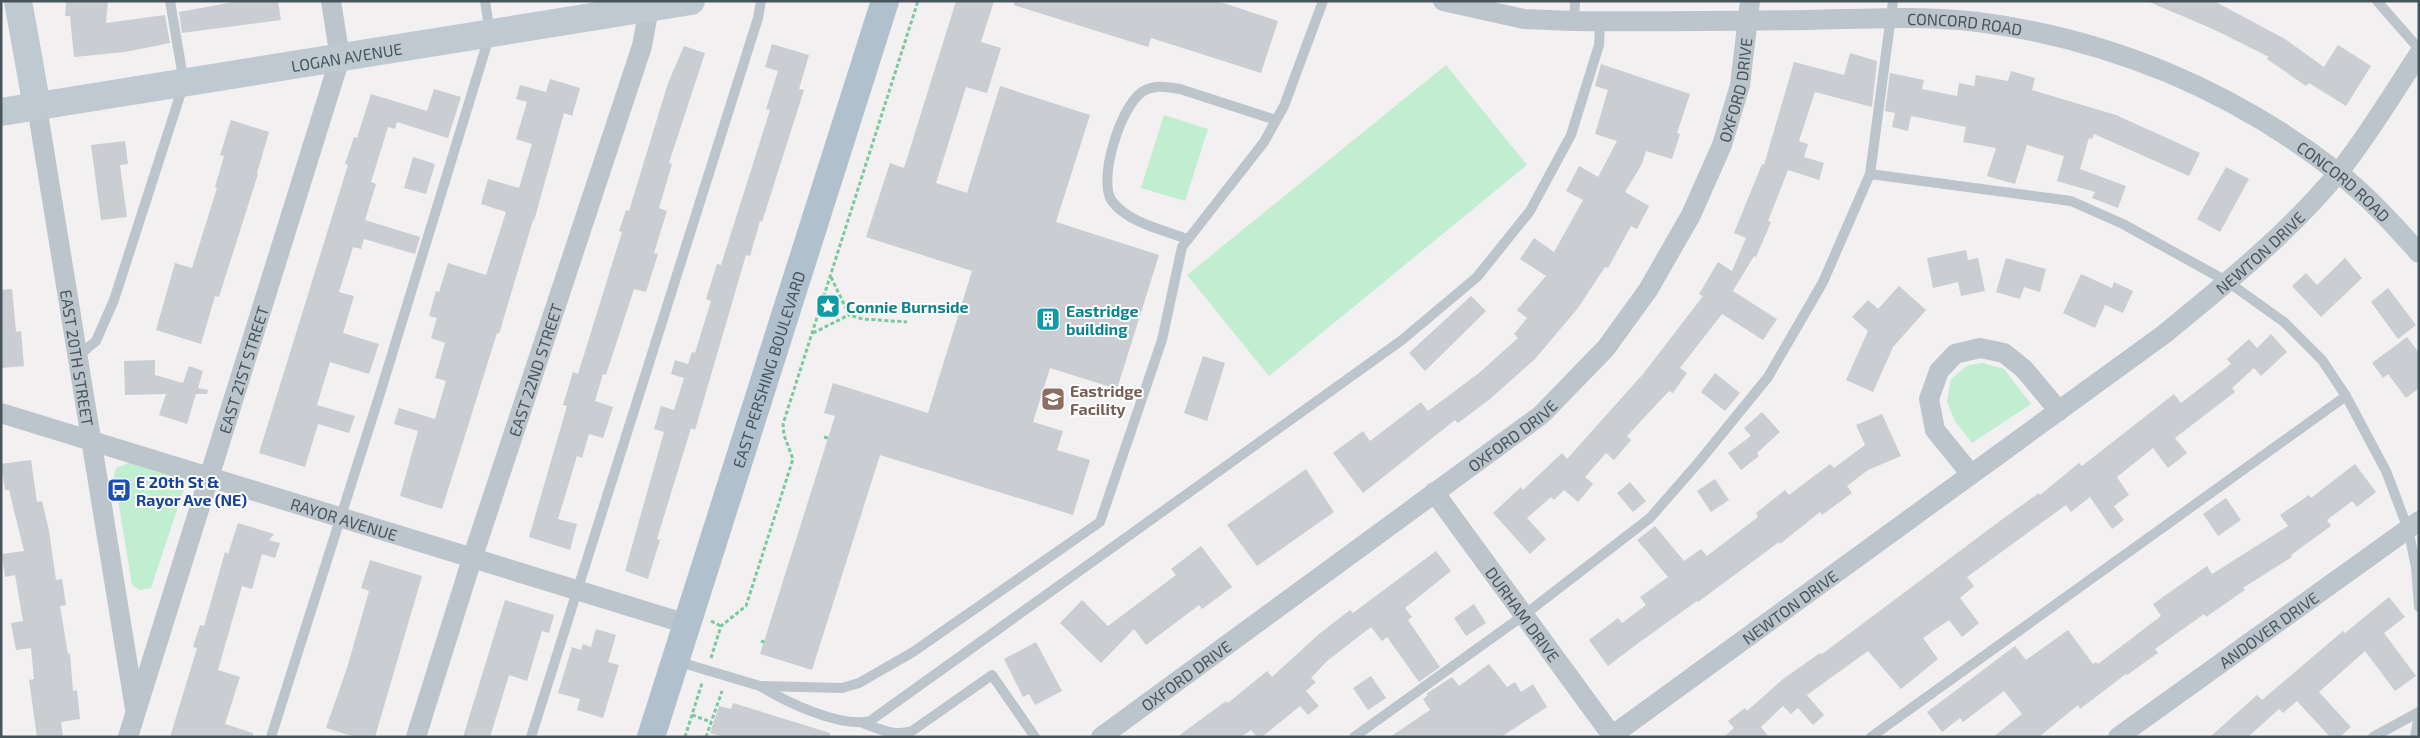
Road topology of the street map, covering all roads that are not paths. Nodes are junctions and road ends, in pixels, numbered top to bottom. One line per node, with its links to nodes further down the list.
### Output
1 (18, 1): 22 (main road, EAST 20TH STREET)
2 (170, 1): 21 (lane)
3 (331, 1): 20 (street, EAST 21ST STREET)
4 (485, 1): 17 (lane)
5 (691, 1): 12 (main road, LOGAN AVENUE)
6 (761, 1): 41 (lane)
7 (885, 1): 44 (main road, EAST PERSHING BOULEVARD)
8 (1323, 1): 24 (lane)
9 (1443, 1): 15 (street, CONCORD ROAD)
10 (1575, 1): 15 (lane)
11 (2377, 1): 18 (lane)
12 (648, 5): 17 (main road, LOGAN AVENUE); 40 (street, EAST 22ND STREET)
13 (1893, 10): 14 (street, CONCORD ROAD); 25 (street, CONCORD ROAD); 26 (lane)
14 (1749, 11): 16 (street, CONCORD ROAD); 37 (street, OXFORD DRIVE)
15 (1574, 21): 16 (street, CONCORD ROAD)
16 (1600, 21): 49 (lane)
17 (490, 34): 20 (main road, LOGAN AVENUE); 38 (lane)
18 (2419, 48)
19 (2419, 54): 25 (street, NEWTON DRIVE)
20 (340, 58): 21 (main road, LOGAN AVENUE); 36 (street, EAST 21ST STREET)
21 (184, 83): 22 (main road, LOGAN AVENUE); 30 (lane)
22 (37, 106): 23 (main road, LOGAN AVENUE); 30 (street, EAST 20TH STREET)
23 (1, 112)
24 (1276, 120): 27 (lane); 27 (lane)
25 (2338, 173): 28 (street, CONCORD ROAD); 29 (street, NEWTON DRIVE)
26 (1870, 174): 29 (lane); 43 (lane)
27 (1187, 239): 46 (lane)
28 (2419, 253)
29 (2228, 282): 31 (lane); 32 (street, NEWTON DRIVE)
30 (77, 357): 34 (street, EAST 20TH STREET)
31 (2346, 396): 39 (lane); 59 (lane)
32 (2059, 411): 35 (street, NEWTON DRIVE); 35 (street)
33 (1, 413): 34 (street, RAYOR AVENUE)
34 (90, 439): 36 (street, RAYOR AVENUE); 48 (street, EAST 20TH STREET)
35 (1970, 474): 50 (street, NEWTON DRIVE)
36 (208, 477): 38 (street, RAYOR AVENUE); 48 (street, EAST 21ST STREET)
37 (1434, 492): 43 (street, DURHAM DRIVE); 57 (street, OXFORD DRIVE)
38 (341, 517): 40 (street, RAYOR AVENUE); 52 (lane)
39 (2413, 525): 42 (lane); 60 (street, ANDOVER DRIVE)
40 (472, 559): 41 (street, RAYOR AVENUE); 53 (street, EAST 22ND STREET)
41 (578, 591): 44 (street, RAYOR AVENUE); 54 (lane)
42 (2419, 607)
43 (1524, 614): 50 (street, DURHAM DRIVE); 58 (lane)
44 (687, 624): 45 (main road, EAST PERSHING BOULEVARD)
45 (675, 660): 46 (lane); 55 (main road, EAST PERSHING BOULEVARD)
46 (760, 686): 49 (lane)
47 (2419, 714): 61 (lane); 62 (lane)
48 (136, 715): 51 (street, EAST 21ST STREET)
49 (863, 723): 56 (lane)
50 (1611, 736)
51 (128, 737)
52 (271, 737)
53 (416, 737)
54 (531, 737)
55 (651, 737)
56 (1035, 737)
57 (1101, 737)
58 (1354, 737)
59 (1871, 737)
60 (2118, 737)
61 (2373, 737)
62 (2415, 737)

